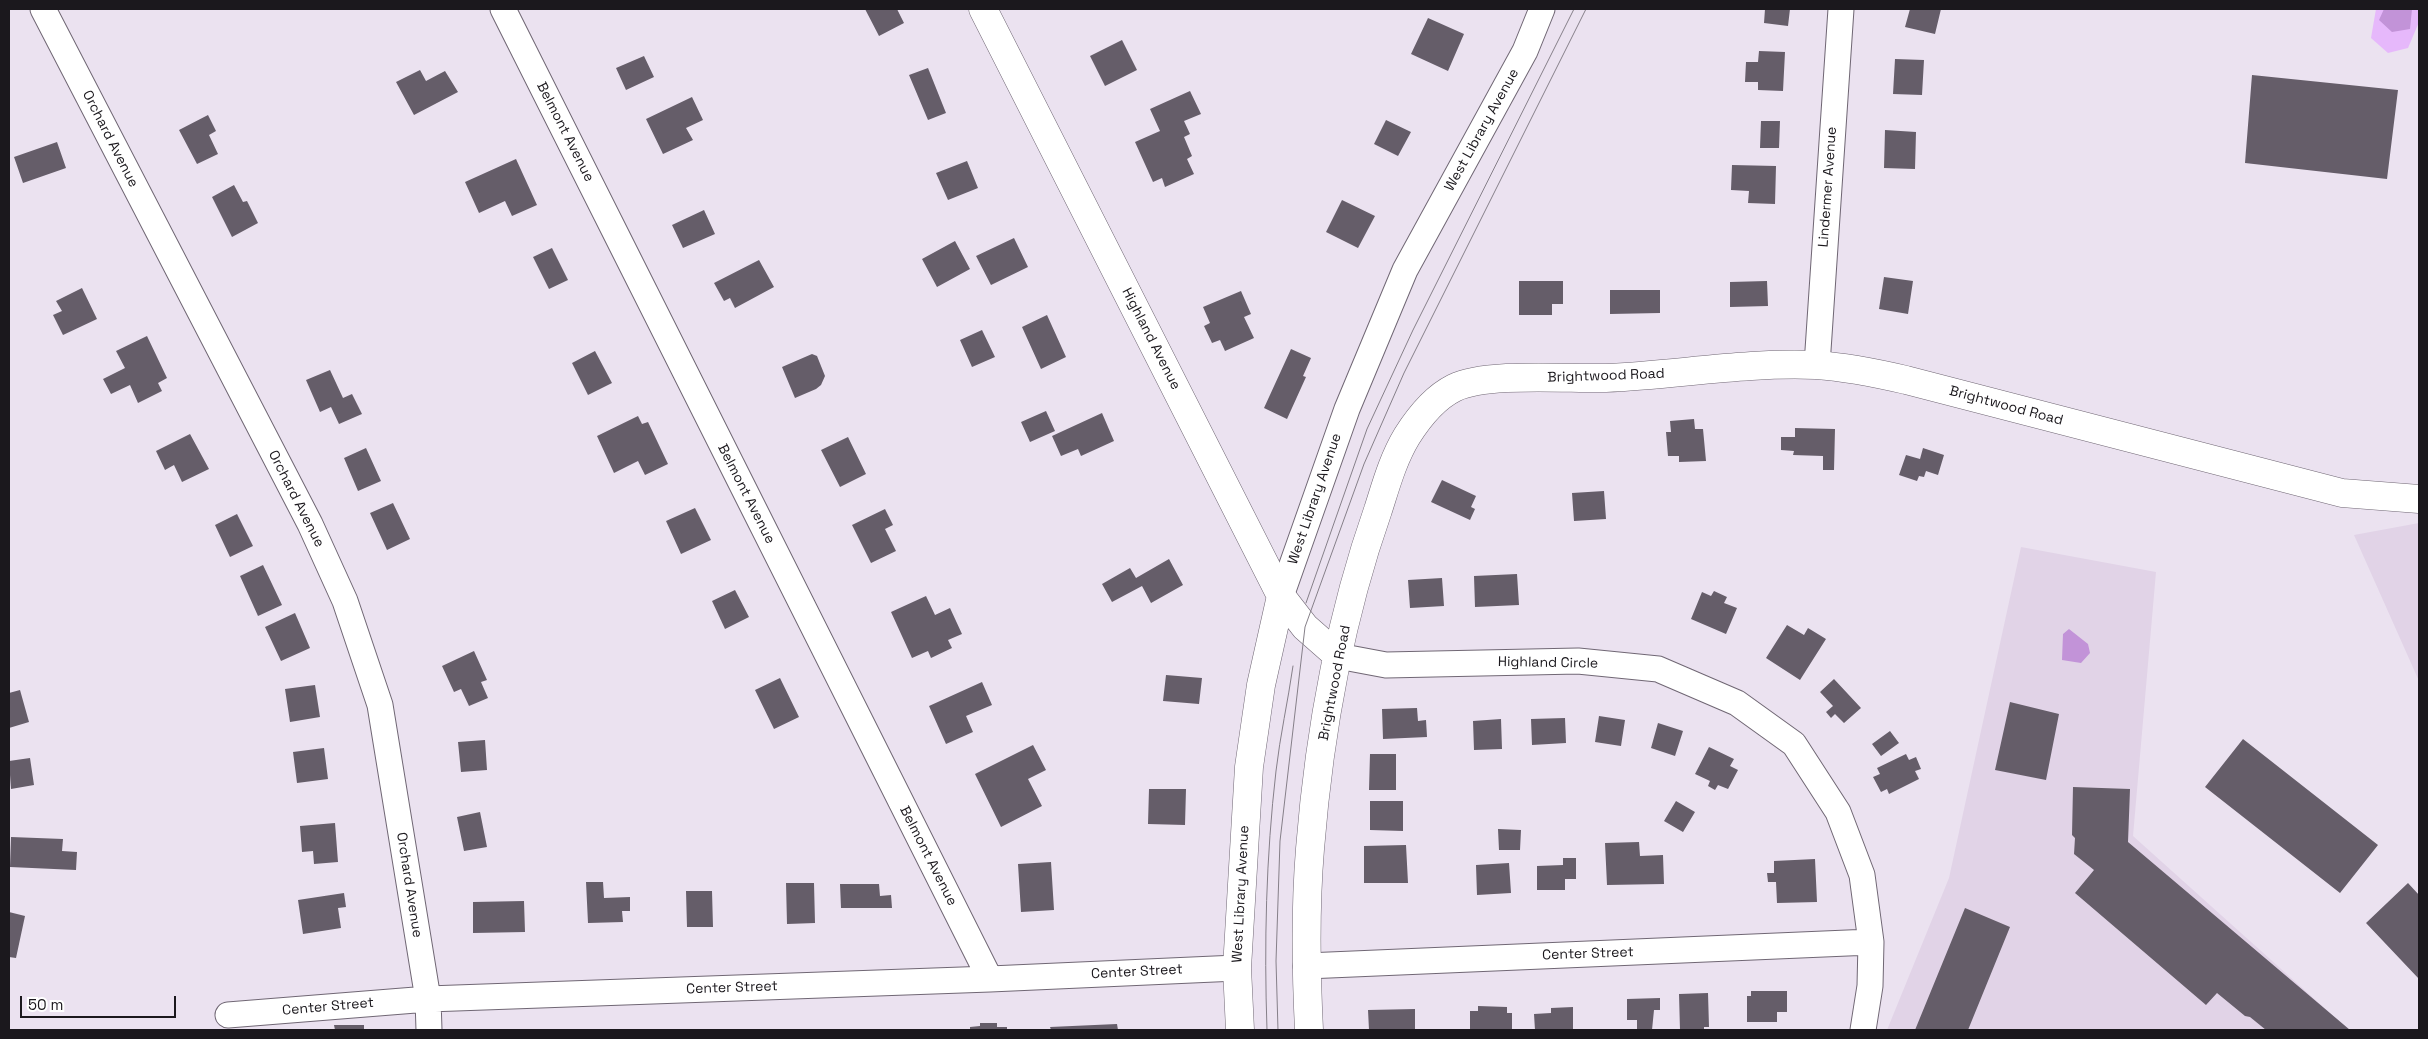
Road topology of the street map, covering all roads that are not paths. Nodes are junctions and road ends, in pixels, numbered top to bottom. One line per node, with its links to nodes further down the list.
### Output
1 (43, 9): 14 (street, Orchard Avenue)
2 (503, 9): 13 (street, Belmont Avenue)
3 (983, 9): 8 (street, Highland Avenue)
4 (1542, 9): 8 (street, West Library Avenue)
5 (1841, 9): 6 (street, Lindermer Avenue)
6 (1817, 365): 7 (street, Brightwood Road); 9 (street, Brightwood Road)
7 (2419, 499)
8 (1281, 596): 9 (street, Highland Avenue); 12 (street, West Library Avenue)
9 (1338, 656): 10 (street, Highland Circle); 11 (street, Brightwood Road)
10 (1871, 942): 11 (street, Center Street); 19 (street, Highland Circle)
11 (1306, 966): 18 (street, Brightwood Road)
12 (1236, 968): 13 (street, Center Street); 17 (street, West Library Avenue)
13 (990, 979): 14 (street, Center Street)
14 (428, 999): 15 (street, Center Street); 16 (street, Orchard Avenue)
15 (228, 1015)
16 (429, 1030)
17 (1240, 1030)
18 (1309, 1030)
19 (1863, 1030)

